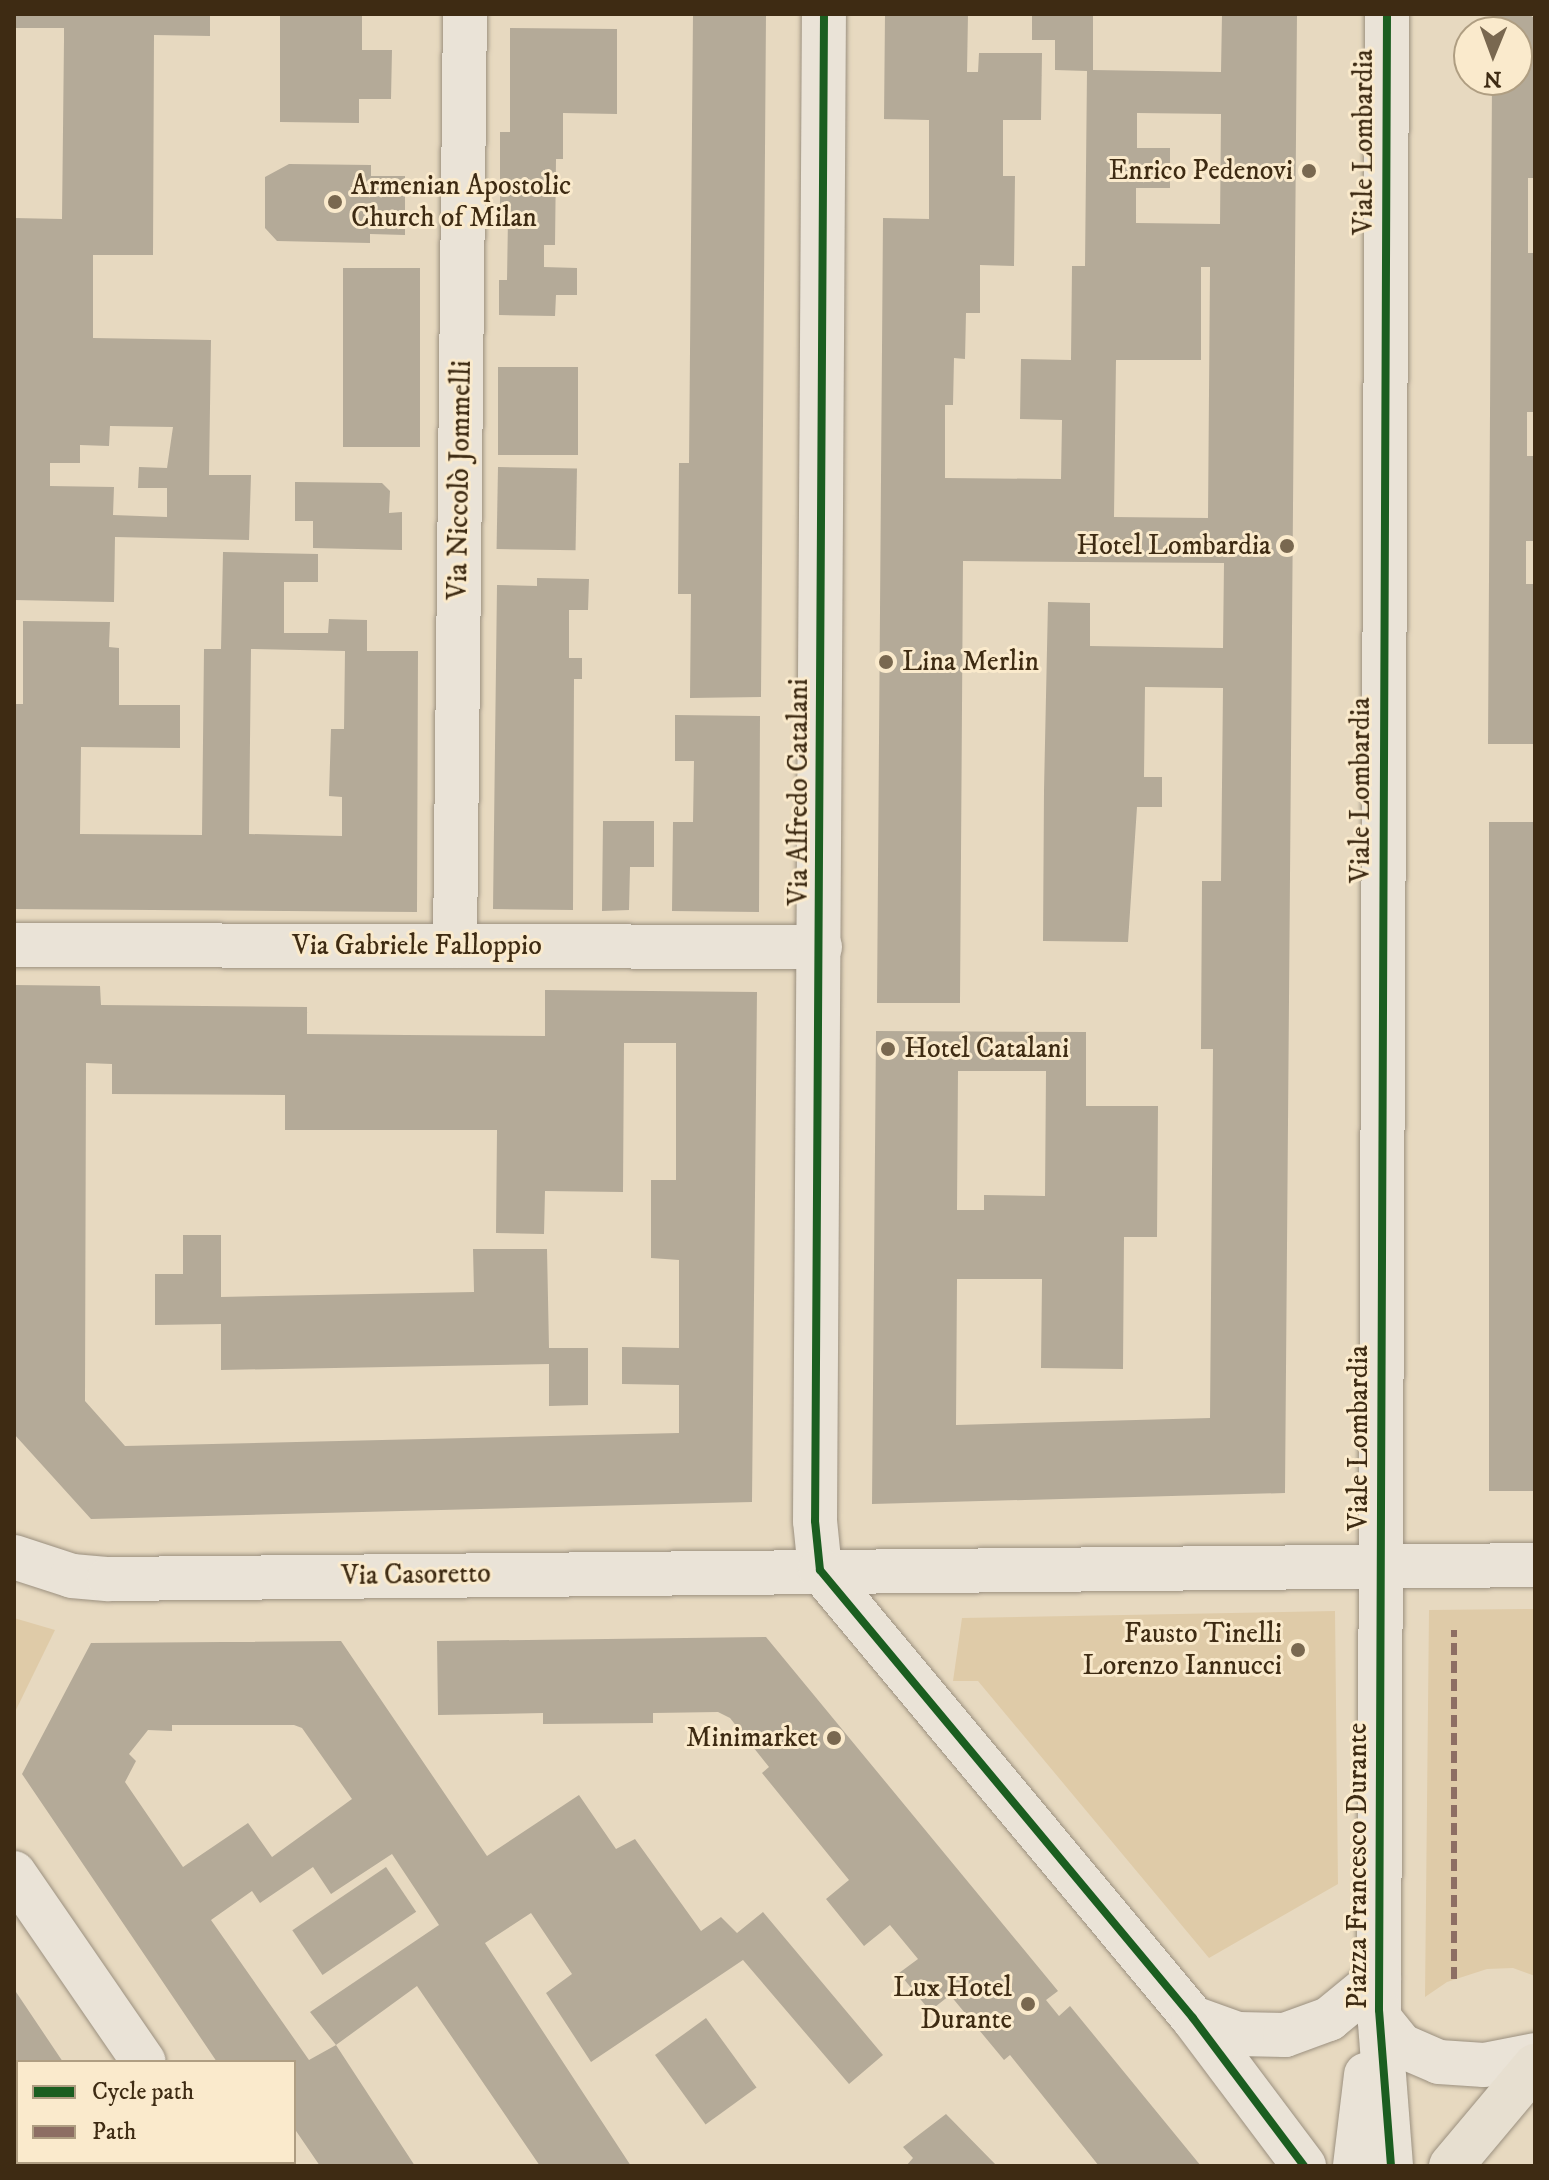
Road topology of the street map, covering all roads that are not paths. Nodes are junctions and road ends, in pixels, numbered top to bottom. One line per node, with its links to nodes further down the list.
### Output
1 (465, 14): 5 (street, Via Niccolò Jommelli)
2 (824, 14): 6 (street, Via Alfredo Catalani)
3 (1387, 14): 9 (street, Viale Lombardia)
4 (14, 945): 5 (street, Via Gabriele Falloppio)
5 (455, 946): 6 (street, Via Gabriele Falloppio)
6 (820, 947): 10 (street, Via Alfredo Catalani)
7 (14, 1557): 10 (street, Via Casoretto)
8 (1535, 1565): 9 (street)
9 (1380, 1566): 10 (street); 12 (street, Piazza Francesco Durante)
10 (820, 1570): 13 (street)
11 (14, 1873): 15 (street)
12 (1379, 2002): 13 (street); 14 (street); 19 (street, Piazza Francesco Durante); 20 (street, Piazza Francesco Durante)
13 (1193, 2018): 18 (street)
14 (1535, 2055)
15 (143, 2060)
16 (1535, 2066): 17 (main road)
17 (1467, 2158)
18 (1304, 2166)
19 (1355, 2166)
20 (1391, 2166)

